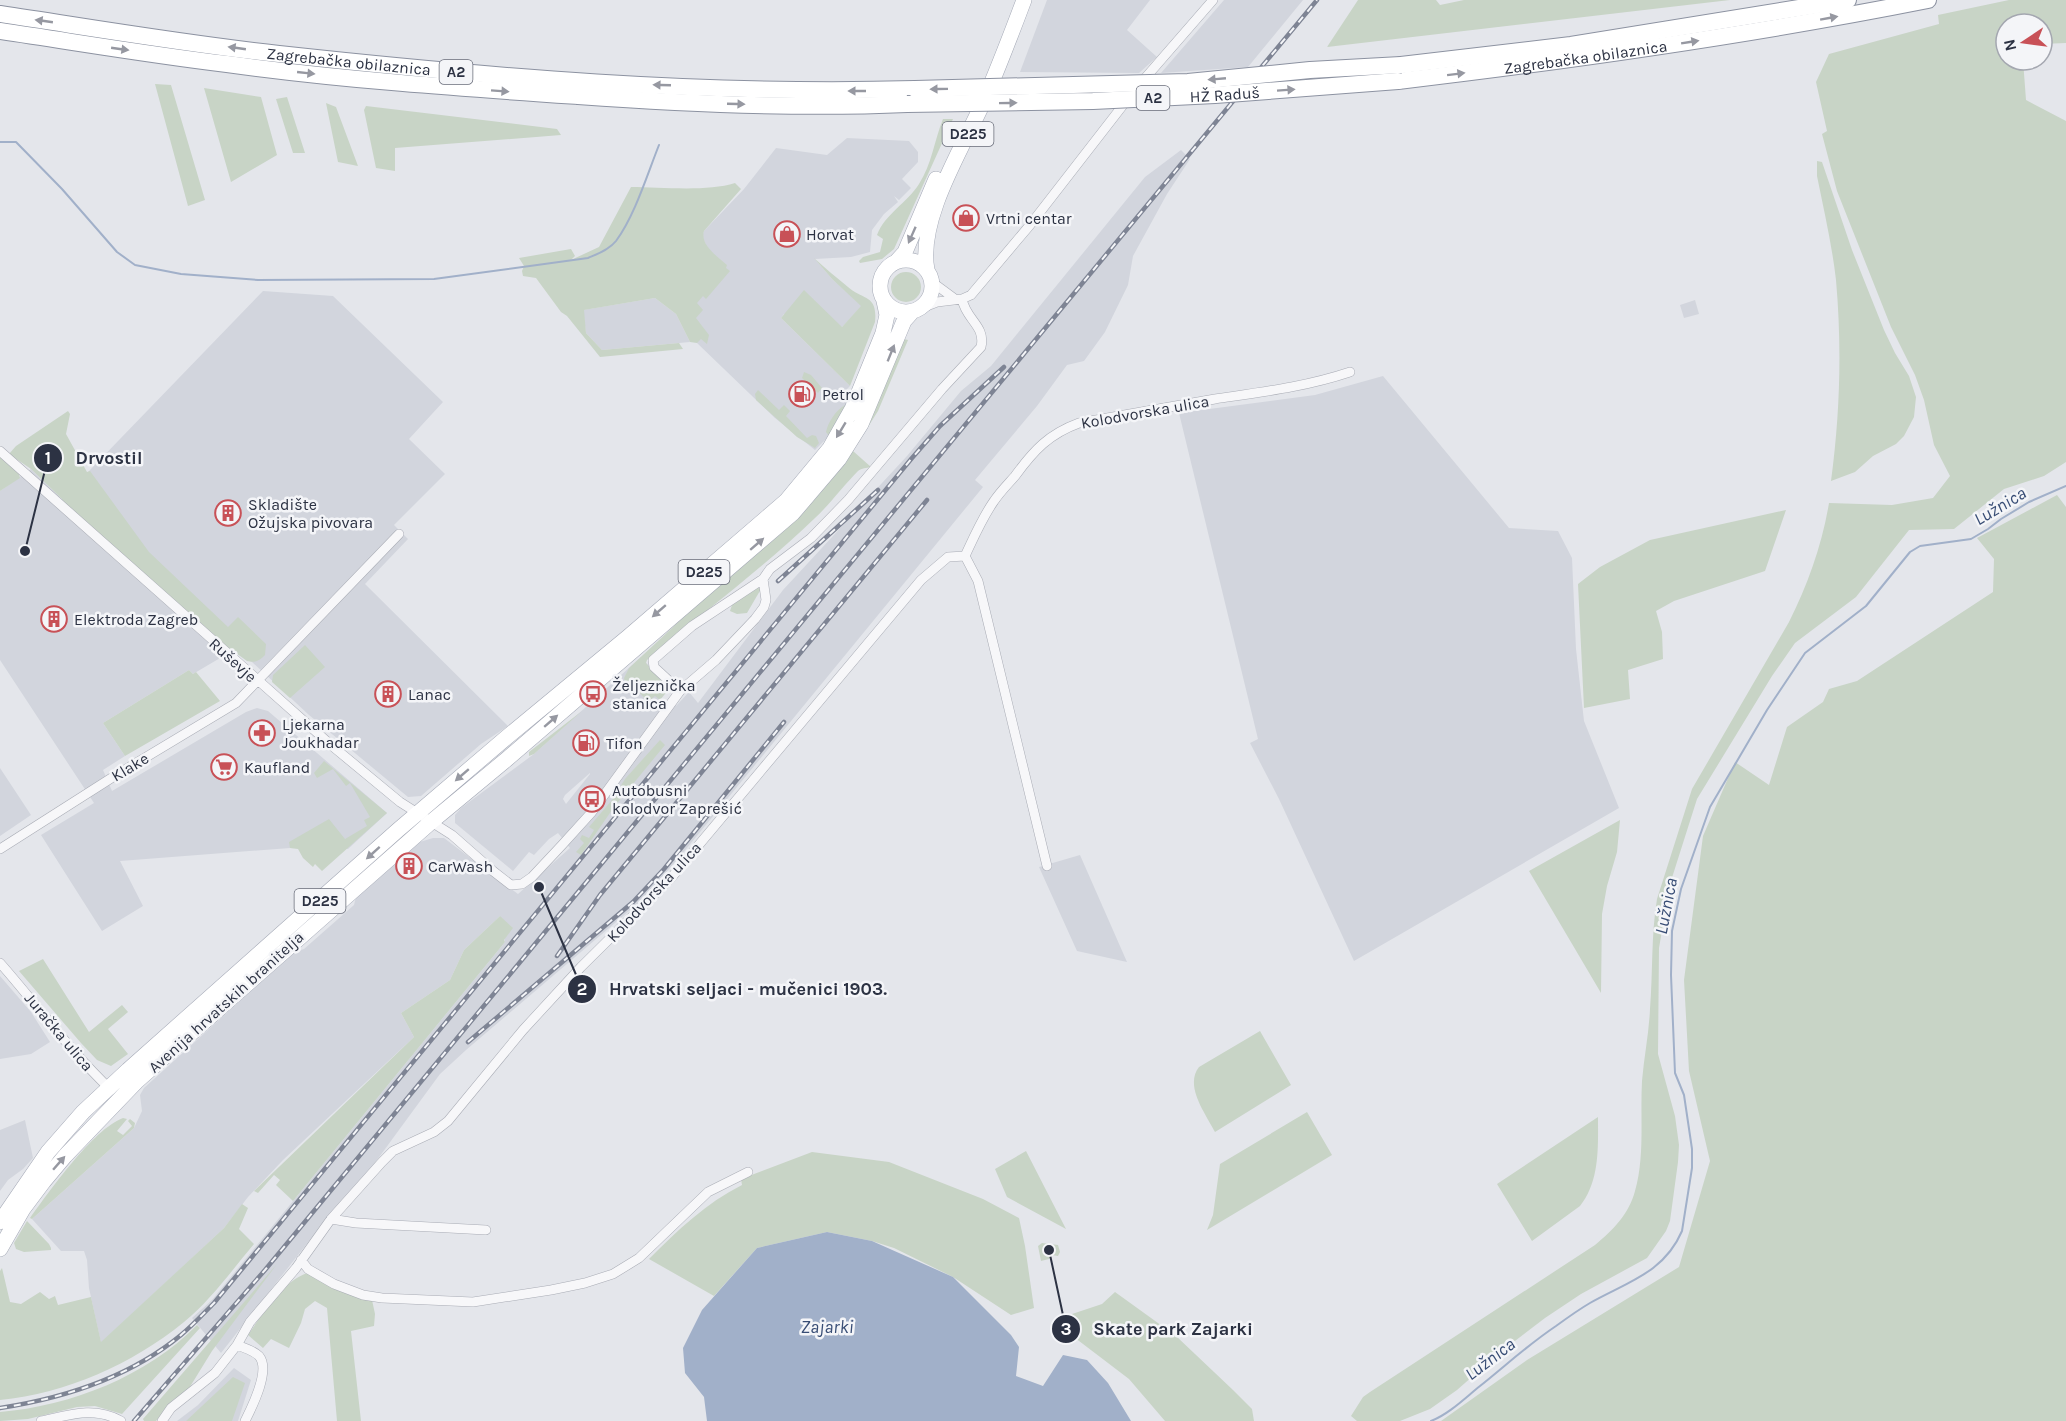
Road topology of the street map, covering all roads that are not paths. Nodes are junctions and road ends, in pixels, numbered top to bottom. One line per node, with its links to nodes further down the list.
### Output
1 (1014, 0): 11 (main road, D225, one-way to 11)
2 (1024, 0): 12 (main road, D225)
3 (1213, 0): 13 (street)
4 (1848, 0): 7 (highway, A2)
5 (1928, 0): 7 (highway, A2, one-way to 5)
6 (0, 14): 10 (highway, Zagrebačka obilaznica / A2, one-way to 6)
7 (1773, 21): 9 (highway, Zagrebačka obilaznica / A2)
8 (0, 31): 10 (highway, Zagrebačka obilaznica / A2, one-way to 10)
9 (1400, 73): 10 (highway, HŽ Raduš / A2, bridge)
10 (911, 97)
11 (896, 262): 12 (main road); 14 (main road, D225)
12 (930, 276): 13 (street); 15 (main road, D225)
13 (958, 299): 15 (street); 20 (street)
14 (884, 301): 15 (main road); 23 (main road, Avenija hrvatskih branitelja / D225, one-way to 23)
15 (915, 311): 23 (main road, Avenija hrvatskih branitelja / D225, one-way to 15)
16 (1350, 372): 19 (street, Kolodvorska ulica)
17 (0, 451): 21 (street, Ruševje)
18 (399, 534): 21 (street, Klake)
19 (965, 556): 25 (street); 32 (street, Kolodvorska ulica)
20 (763, 579): 22 (street, Ruševje); 22 (street)
21 (257, 681): 23 (street, Ruševje); 24 (street, Klake)
22 (680, 691): 23 (street, Ruševje)
23 (424, 818): 27 (main road, Avenija hrvatskih branitelja / D225, one-way to 27); 28 (main road, Avenija hrvatskih branitelja / D225)
24 (0, 849)
25 (1047, 866)
26 (0, 963): 27 (street, Juračka ulica)
27 (108, 1088): 28 (street, Juračka ulica); 29 (main road, Avenija hrvatskih branitelja / D225)
28 (120, 1099): 35 (main road, Avenija hrvatskih branitelja / D225, one-way to 28)
29 (36, 1167): 31 (main road); 33 (main road, Avenija hrvatskih branitelja / D225)
30 (748, 1172): 36 (street)
31 (0, 1202)
32 (331, 1219): 34 (street); 36 (street, Kolodvorska ulica)
33 (0, 1222)
34 (486, 1230)
35 (0, 1249)
36 (301, 1260): 37 (street, Kolodvorska ulica)
37 (237, 1345): 40 (street, Kolodvorska ulica); 41 (street)
38 (41, 1421): 39 (street)
39 (121, 1421)
40 (162, 1421)
41 (245, 1421)

